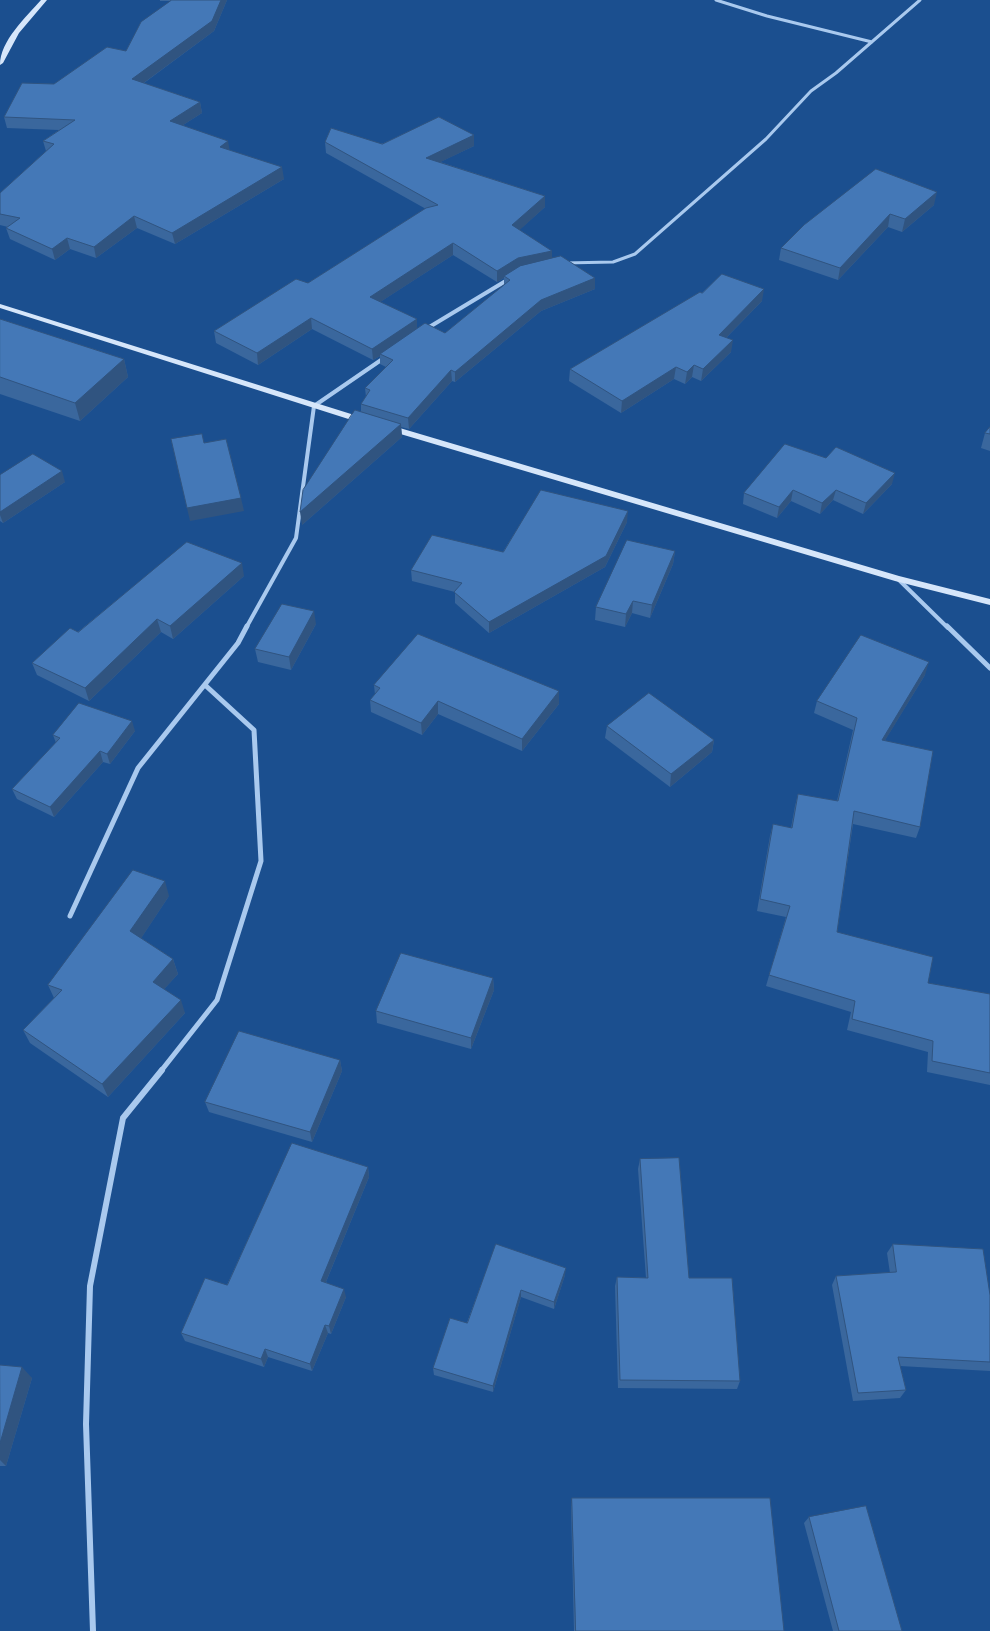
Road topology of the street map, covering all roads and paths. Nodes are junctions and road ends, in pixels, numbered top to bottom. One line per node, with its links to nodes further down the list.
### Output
1 (44, 0): 5 (street)
2 (716, 0): 4 (street)
3 (920, 0): 4 (street)
4 (872, 42): 6 (street)
5 (0, 63)
6 (557, 264)
7 (511, 277): 9 (street)
8 (0, 306): 11 (street)
9 (418, 334)
10 (386, 356): 11 (street)
11 (314, 406): 12 (street); 17 (street)
12 (372, 423)
13 (381, 426): 14 (street)
14 (898, 579): 15 (street); 16 (street)
15 (990, 602)
16 (990, 668)
17 (205, 685): 18 (street); 19 (street)
18 (70, 916)
19 (93, 1631)

